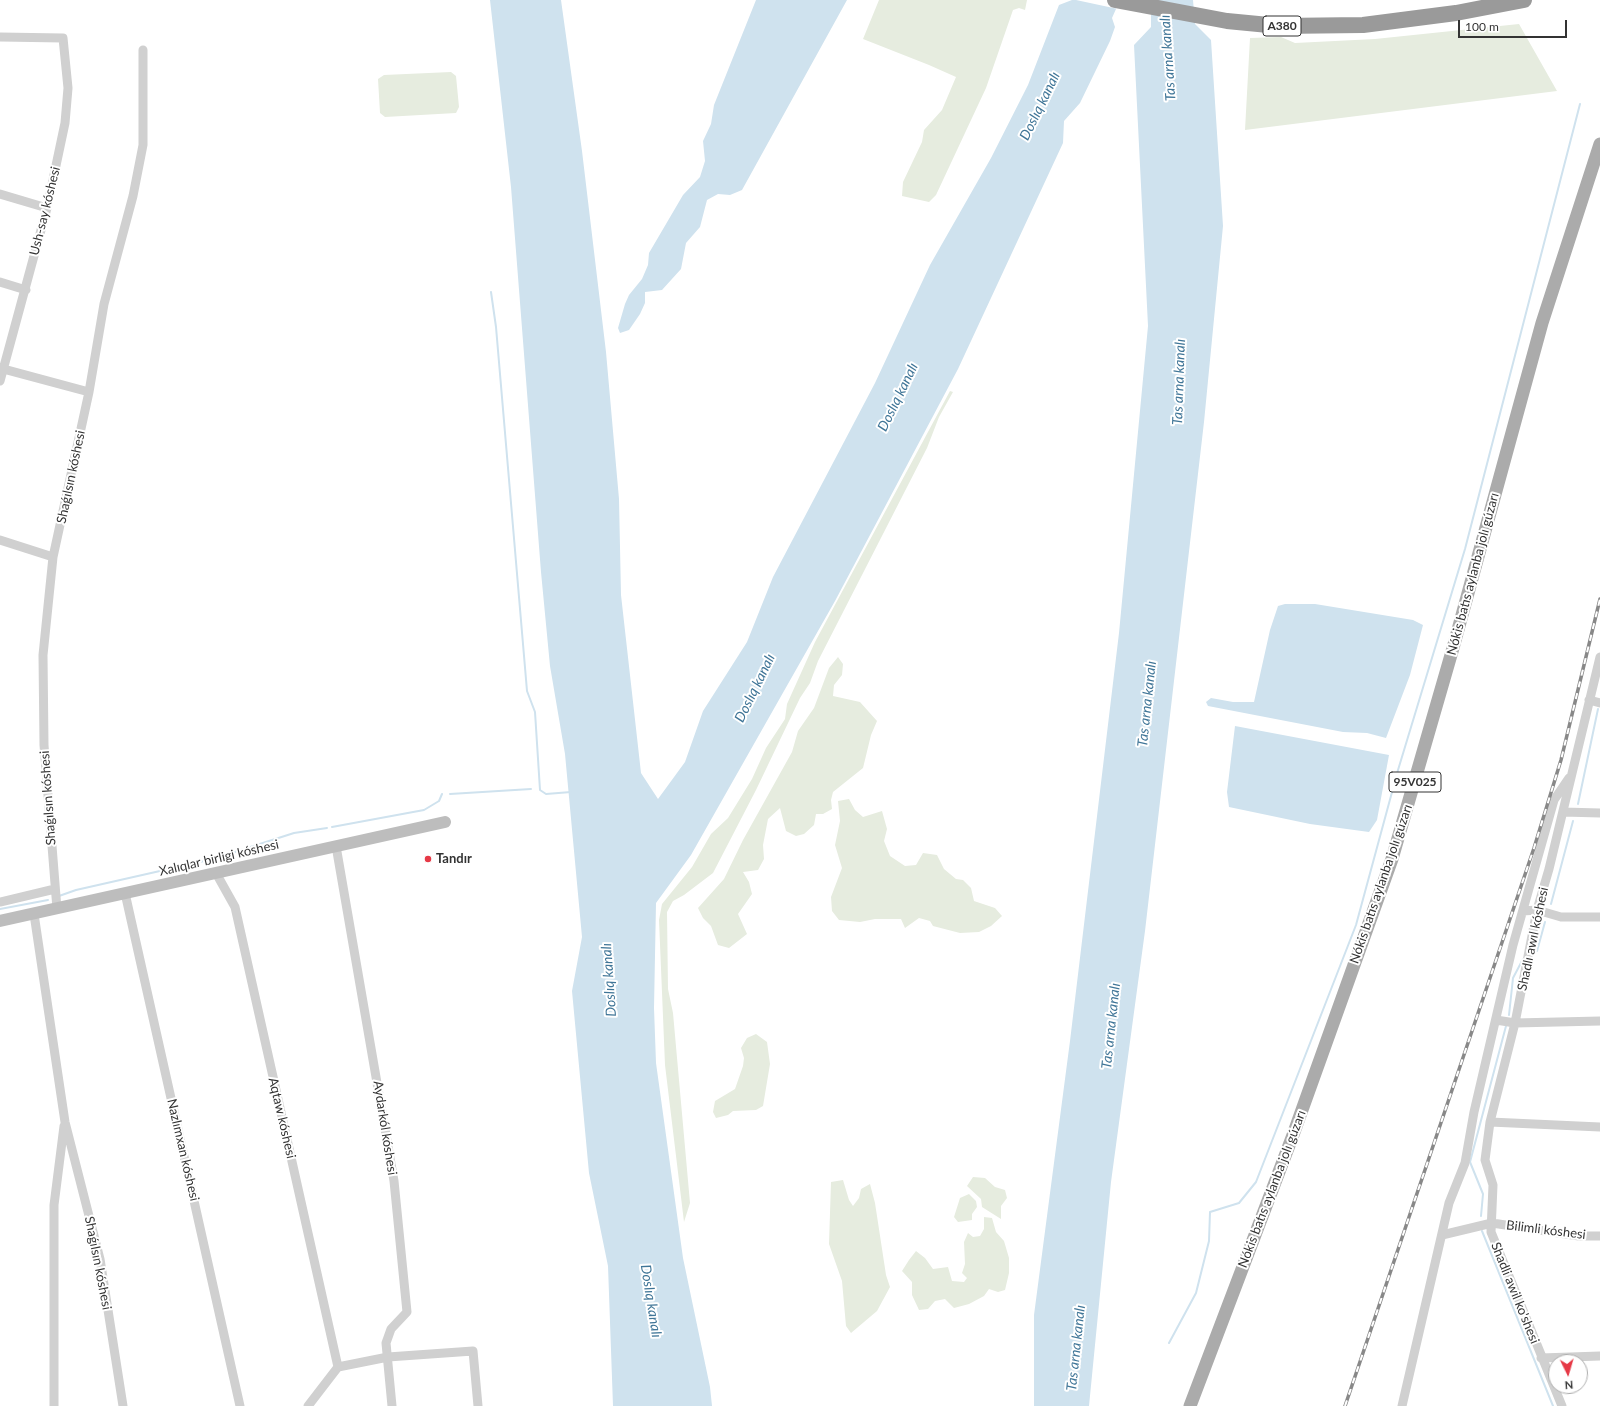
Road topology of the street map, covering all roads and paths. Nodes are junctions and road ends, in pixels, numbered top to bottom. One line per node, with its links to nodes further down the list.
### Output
1 (1524, 0): 2 (highway, A380)
2 (1128, 3)
3 (0, 37): 7 (street, Ush-say kóshesi)
4 (143, 50): 12 (street, Shaǵılsın kóshesi)
5 (1600, 144): 52 (main road, Nókis batıs aylanba jolı gúzarı / 95V025)
6 (0, 194): 7 (street)
7 (47, 208): 9 (street, Ush-say kóshesi)
8 (0, 282): 9 (street)
9 (26, 290): 10 (street, Ush-say kóshesi)
10 (2, 369): 11 (street, Ush-say kóshesi); 12 (street)
11 (0, 381)
12 (89, 392): 14 (street, Shaǵılsın kóshesi)
13 (0, 540): 14 (street)
14 (53, 557): 24 (street, Shaǵılsın kóshesi)
15 (1600, 657): 16 (street, Shadlı awıl kóshesi)
16 (1589, 700): 17 (street); 18 (street, Shadlı awıl kóshesi)
17 (1600, 703)
18 (1572, 773): 19 (street, Shadlı awıl kóshesi); 29 (street)
19 (1563, 812): 20 (street); 28 (street, Shadlı awıl kóshesi)
20 (1600, 813)
21 (445, 822): 22 (street, Xalıqlar birligi kóshesi)
22 (336, 846): 23 (street, Xalıqlar birligi kóshesi); 43 (street, Aydarkól kóshesi)
23 (216, 873): 25 (street, Xalıqlar birligi kóshesi); 45 (street, Aqtaw kóshesi)
24 (55, 889): 26 (street); 27 (street, Shaǵılsın kóshesi)
25 (125, 893): 27 (street, Xalıqlar birligi kóshesi); 48 (street, Nazlımxan kóshesi)
26 (0, 902)
27 (56, 909): 30 (street, Xalıqlar birligi kóshesi)
28 (1538, 910): 29 (street); 31 (street); 35 (street, Shadlı awıl kóshesi)
29 (1523, 911): 33 (street)
30 (34, 914): 32 (street, Xalıqlar birligi kóshesi); 36 (street, Shaǵılsın kóshesi)
31 (1600, 917)
32 (0, 921)
33 (1496, 1020): 35 (street); 40 (street)
34 (1600, 1021): 35 (street)
35 (1515, 1023): 37 (street, Shadlı awıl kóshesi)
36 (65, 1122): 46 (street, Shaǵılsın kóshesi); 47 (street, Shaǵılsın kóshesi)
37 (1490, 1122): 38 (street); 39 (street, Shadlı awıl kóshesi)
38 (1600, 1127)
39 (1492, 1223): 40 (street); 41 (street, Bilimli kóshesi); 44 (street, Shadli awil ko'shesi)
40 (1442, 1235): 53 (street)
41 (1600, 1236)
42 (1600, 1356): 44 (street)
43 (388, 1357): 45 (street); 50 (street, Aydarkól kóshesi); 51 (street)
44 (1541, 1358): 54 (street, Shadli awil ko'shesi)
45 (338, 1367): 49 (street)
46 (54, 1406)
47 (123, 1406)
48 (240, 1406)
49 (308, 1406)
50 (392, 1406)
51 (478, 1406)
52 (1190, 1406)
53 (1402, 1406)
54 (1562, 1406)

